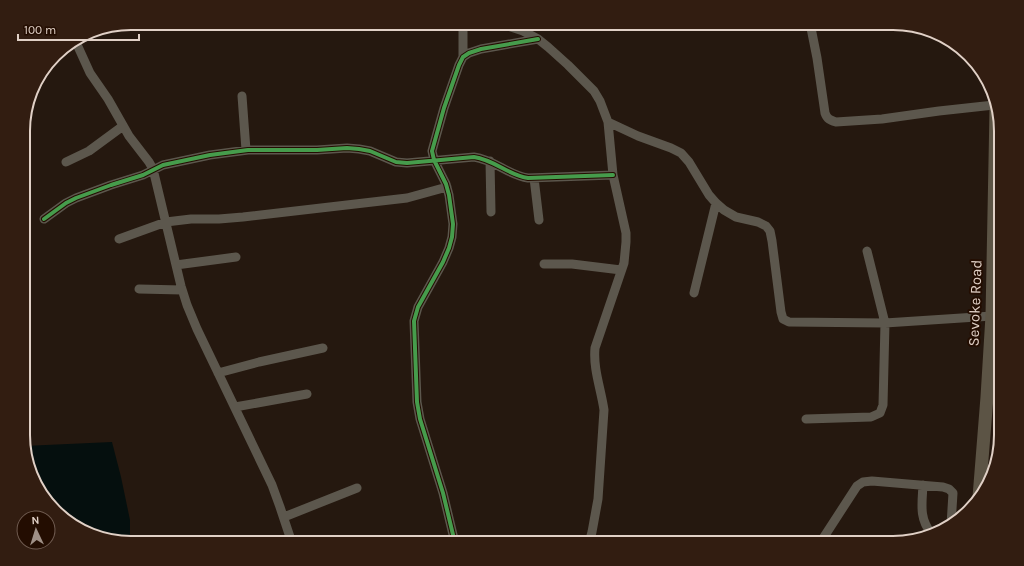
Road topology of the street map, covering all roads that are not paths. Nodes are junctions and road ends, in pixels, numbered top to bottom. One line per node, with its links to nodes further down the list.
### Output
1 (463, 30): 6 (street)
2 (518, 30): 4 (street)
3 (811, 30): 8 (street)
4 (538, 39): 6 (street); 9 (street)
5 (78, 46): 10 (street)
6 (463, 57): 12 (street)
7 (242, 96): 11 (street)
8 (991, 105)
9 (608, 122): 16 (street); 19 (street)
10 (123, 126): 14 (street); 15 (street)
11 (246, 150): 12 (street); 15 (street)
12 (434, 160): 13 (street); 18 (street)
13 (490, 161): 17 (street); 20 (street)
14 (66, 162)
15 (153, 169): 21 (street); 23 (street)
16 (613, 175): 17 (street); 29 (street)
17 (534, 178): 22 (street)
18 (447, 187): 23 (street); 48 (street)
19 (716, 202): 33 (street); 35 (street)
20 (491, 212)
21 (44, 219)
22 (539, 220)
23 (166, 222): 24 (street); 28 (street)
24 (119, 239)
25 (867, 251): 35 (street)
26 (236, 257): 28 (street)
27 (544, 264): 29 (street)
28 (176, 265): 32 (street)
29 (621, 270): 49 (street)
30 (994, 277): 34 (highway, Sevoke Road)
31 (139, 289): 32 (street)
32 (182, 290): 37 (street)
33 (694, 293)
34 (992, 316): 35 (street); 42 (highway, Sevoke Road)
35 (885, 323): 40 (street)
36 (323, 348): 37 (street)
37 (218, 373): 39 (street)
38 (307, 394): 39 (street)
39 (234, 407): 44 (street)
40 (806, 419)
41 (923, 485): 45 (street); 46 (street); 50 (street)
42 (980, 487)
43 (357, 488): 44 (street)
44 (284, 516): 47 (street)
45 (951, 517)
46 (929, 530)
47 (290, 536)
48 (453, 536)
49 (591, 536)
50 (825, 536)

